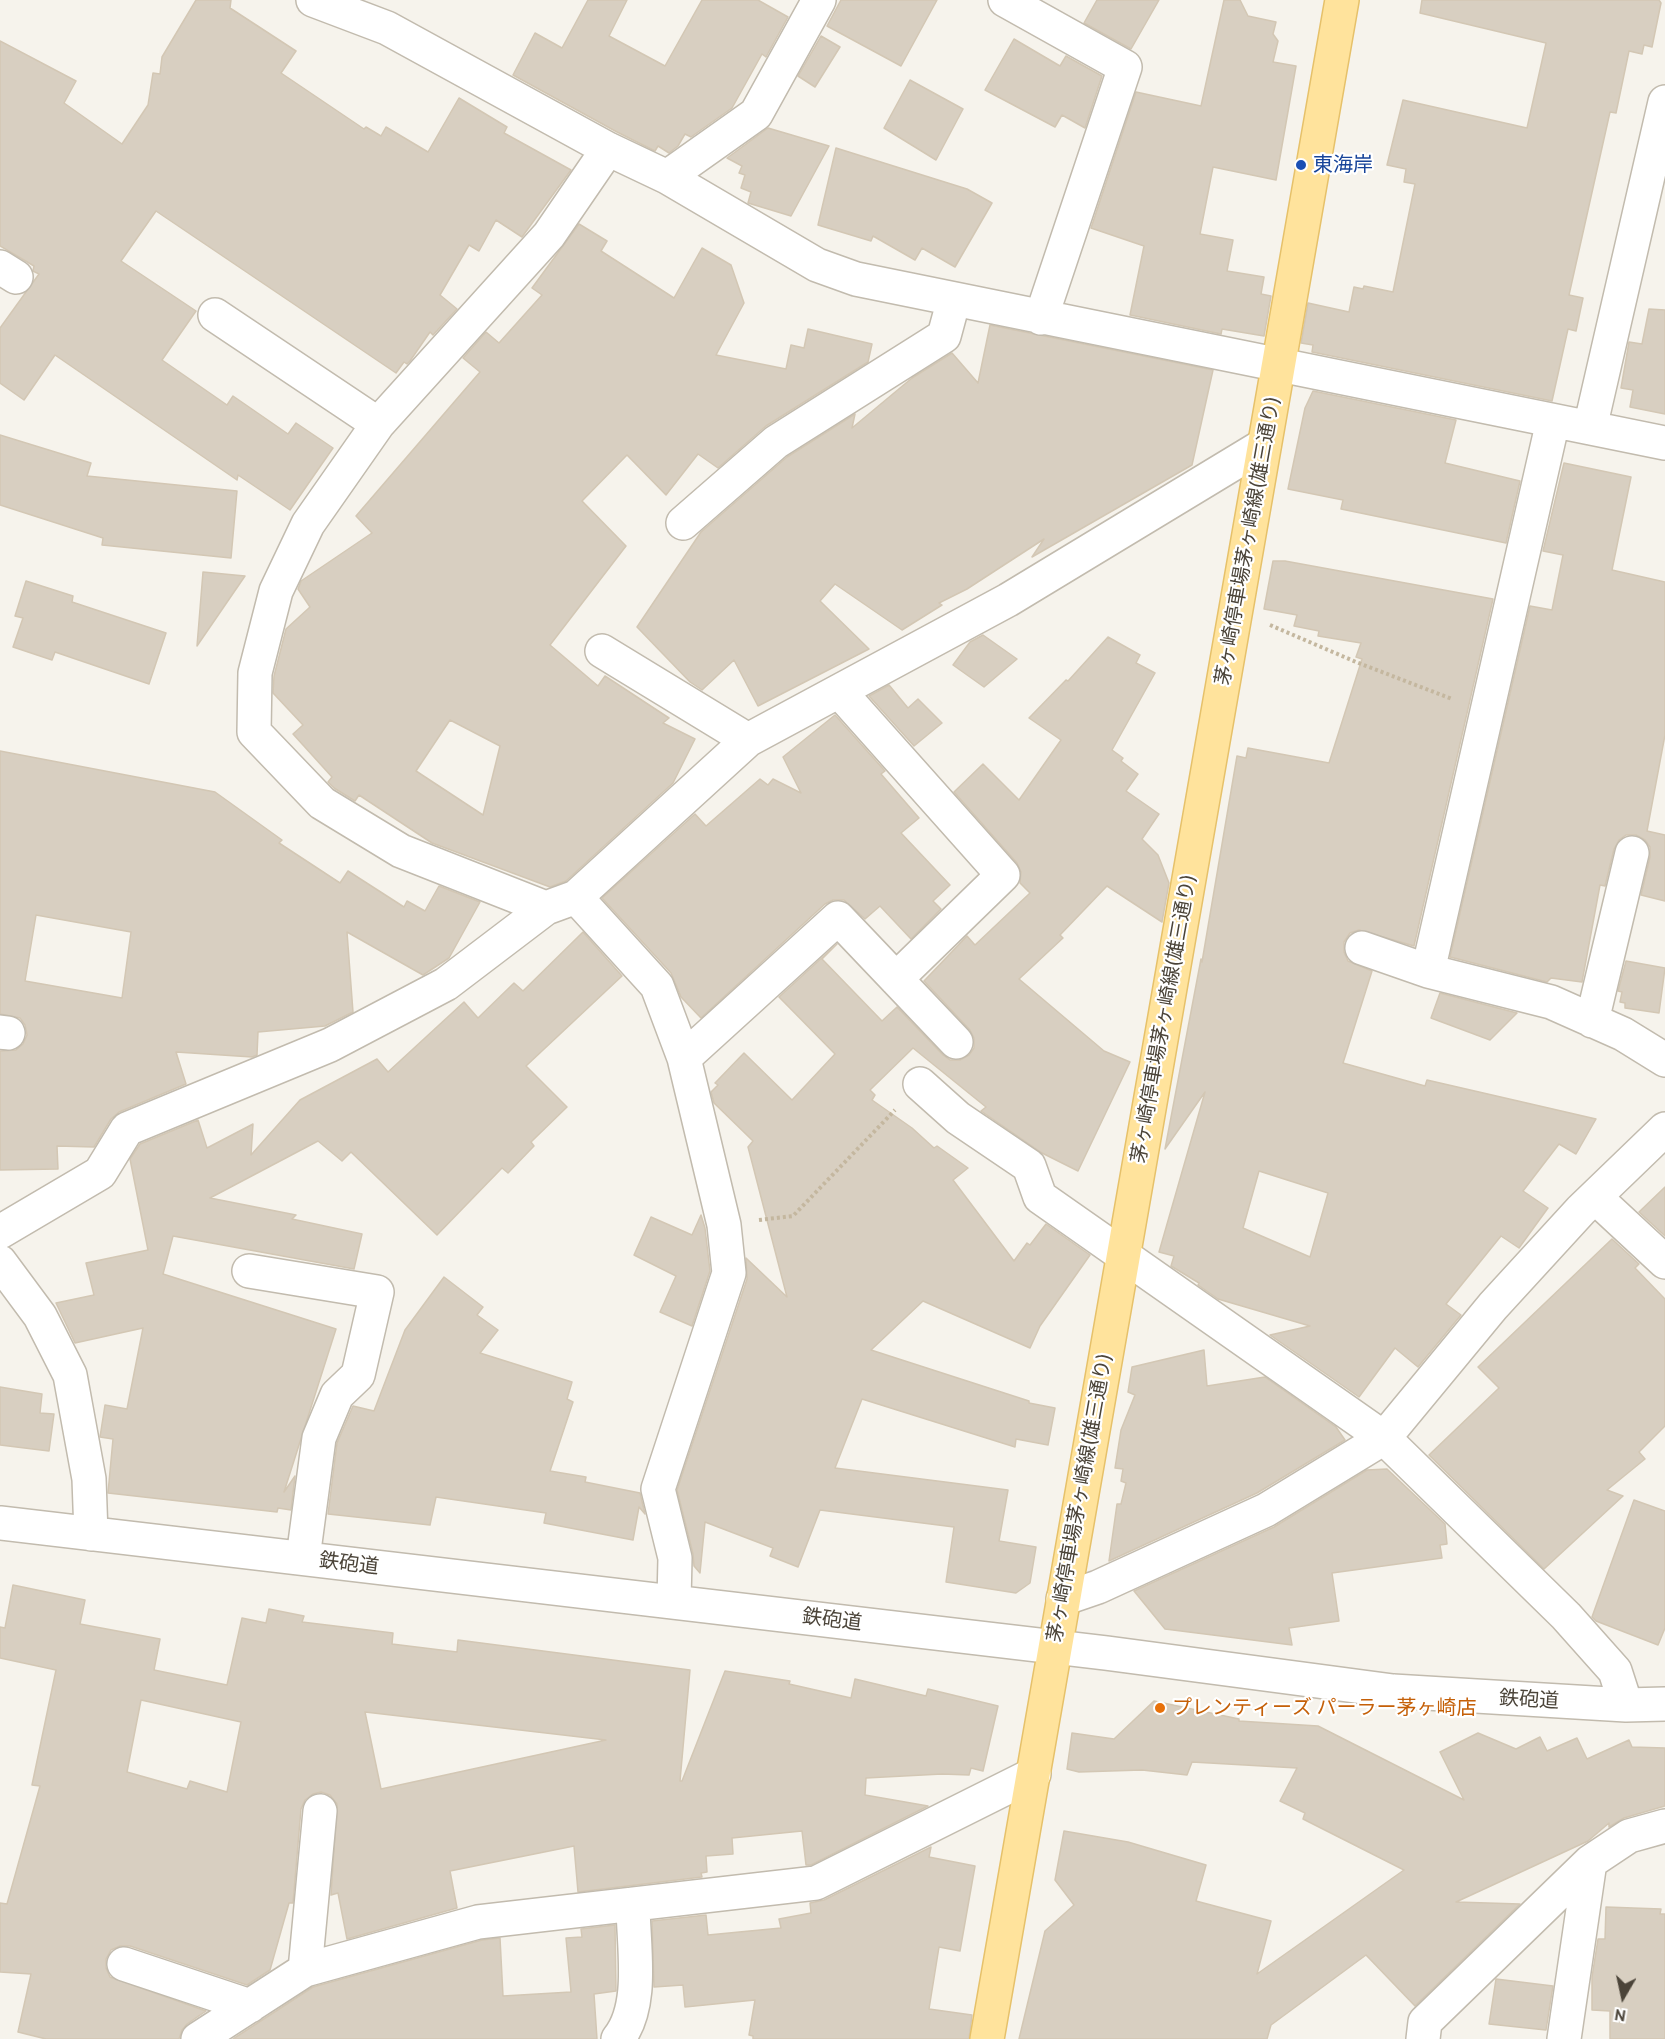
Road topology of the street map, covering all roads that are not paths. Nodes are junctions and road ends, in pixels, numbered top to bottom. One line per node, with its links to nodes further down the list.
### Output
1 (313, 0): 5 (street)
2 (819, 0): 8 (street)
3 (1005, 0): 11 (street)
4 (1342, 0): 12 (main road, 茅ヶ崎停車場茅ヶ崎線(雄三通り))
5 (391, 14): 7 (street)
6 (1665, 102): 15 (street)
7 (608, 149): 8 (street); 14 (street)
8 (667, 177): 9 (street)
9 (954, 299): 11 (street); 18 (street)
10 (215, 315): 14 (street)
11 (1041, 318): 12 (street)
12 (1279, 364): 13 (street); 17 (main road, 茅ヶ崎停車場茅ヶ崎線(雄三通り))
13 (1553, 421): 15 (street); 26 (street)
14 (378, 424): 24 (street)
15 (1590, 428): 16 (street)
16 (1665, 443)
17 (1264, 445): 20 (street); 36 (main road, 茅ヶ崎停車場茅ヶ崎線(雄三通り))
18 (683, 523)
19 (602, 651): 21 (street)
20 (839, 691): 21 (street); 27 (street)
21 (748, 740): 23 (street)
22 (1632, 853): 28 (street)
23 (576, 897): 24 (street); 30 (street)
24 (546, 908): 35 (street)
25 (1362, 948): 26 (street)
26 (1428, 971): 28 (street)
27 (896, 979): 29 (street); 30 (street)
28 (1592, 1021): 31 (street)
29 (956, 1042)
30 (684, 1058): 45 (street)
31 (1665, 1060)
32 (920, 1084): 36 (street)
33 (1665, 1129): 34 (street)
34 (1595, 1197): 38 (street); 40 (street)
35 (0, 1232)
36 (1123, 1254): 40 (street); 44 (main road, 茅ヶ崎停車場茅ヶ崎線(雄三通り))
37 (0, 1262): 42 (street)
38 (1665, 1262)
39 (249, 1271): 43 (street)
40 (1384, 1438): 44 (street); 48 (street)
41 (0, 1523): 42 (street, 鉄砲道)
42 (91, 1534): 43 (street, 鉄砲道)
43 (303, 1558): 45 (street, 鉄砲道)
44 (1063, 1599): 46 (main road, 茅ヶ崎停車場茅ヶ崎線(雄三通り))
45 (675, 1601): 46 (street, 鉄砲道)
46 (1054, 1647): 48 (street, 鉄砲道); 49 (main road, 茅ヶ崎停車場茅ヶ崎線(雄三通り))
47 (1665, 1703): 48 (street, 鉄砲道)
48 (1626, 1705)
49 (1034, 1774): 53 (street); 59 (main road, 茅ヶ崎停車場茅ヶ崎線(雄三通り))
50 (320, 1811): 55 (street)
51 (1665, 1826): 52 (street)
52 (1590, 1862): 60 (street); 61 (street)
53 (633, 1904): 55 (street); 58 (street)
54 (124, 1965): 56 (street)
55 (305, 1970): 56 (street)
56 (250, 2006): 57 (street)
57 (198, 2039)
58 (618, 2039)
59 (987, 2039)
60 (1423, 2039)
61 (1564, 2039)

